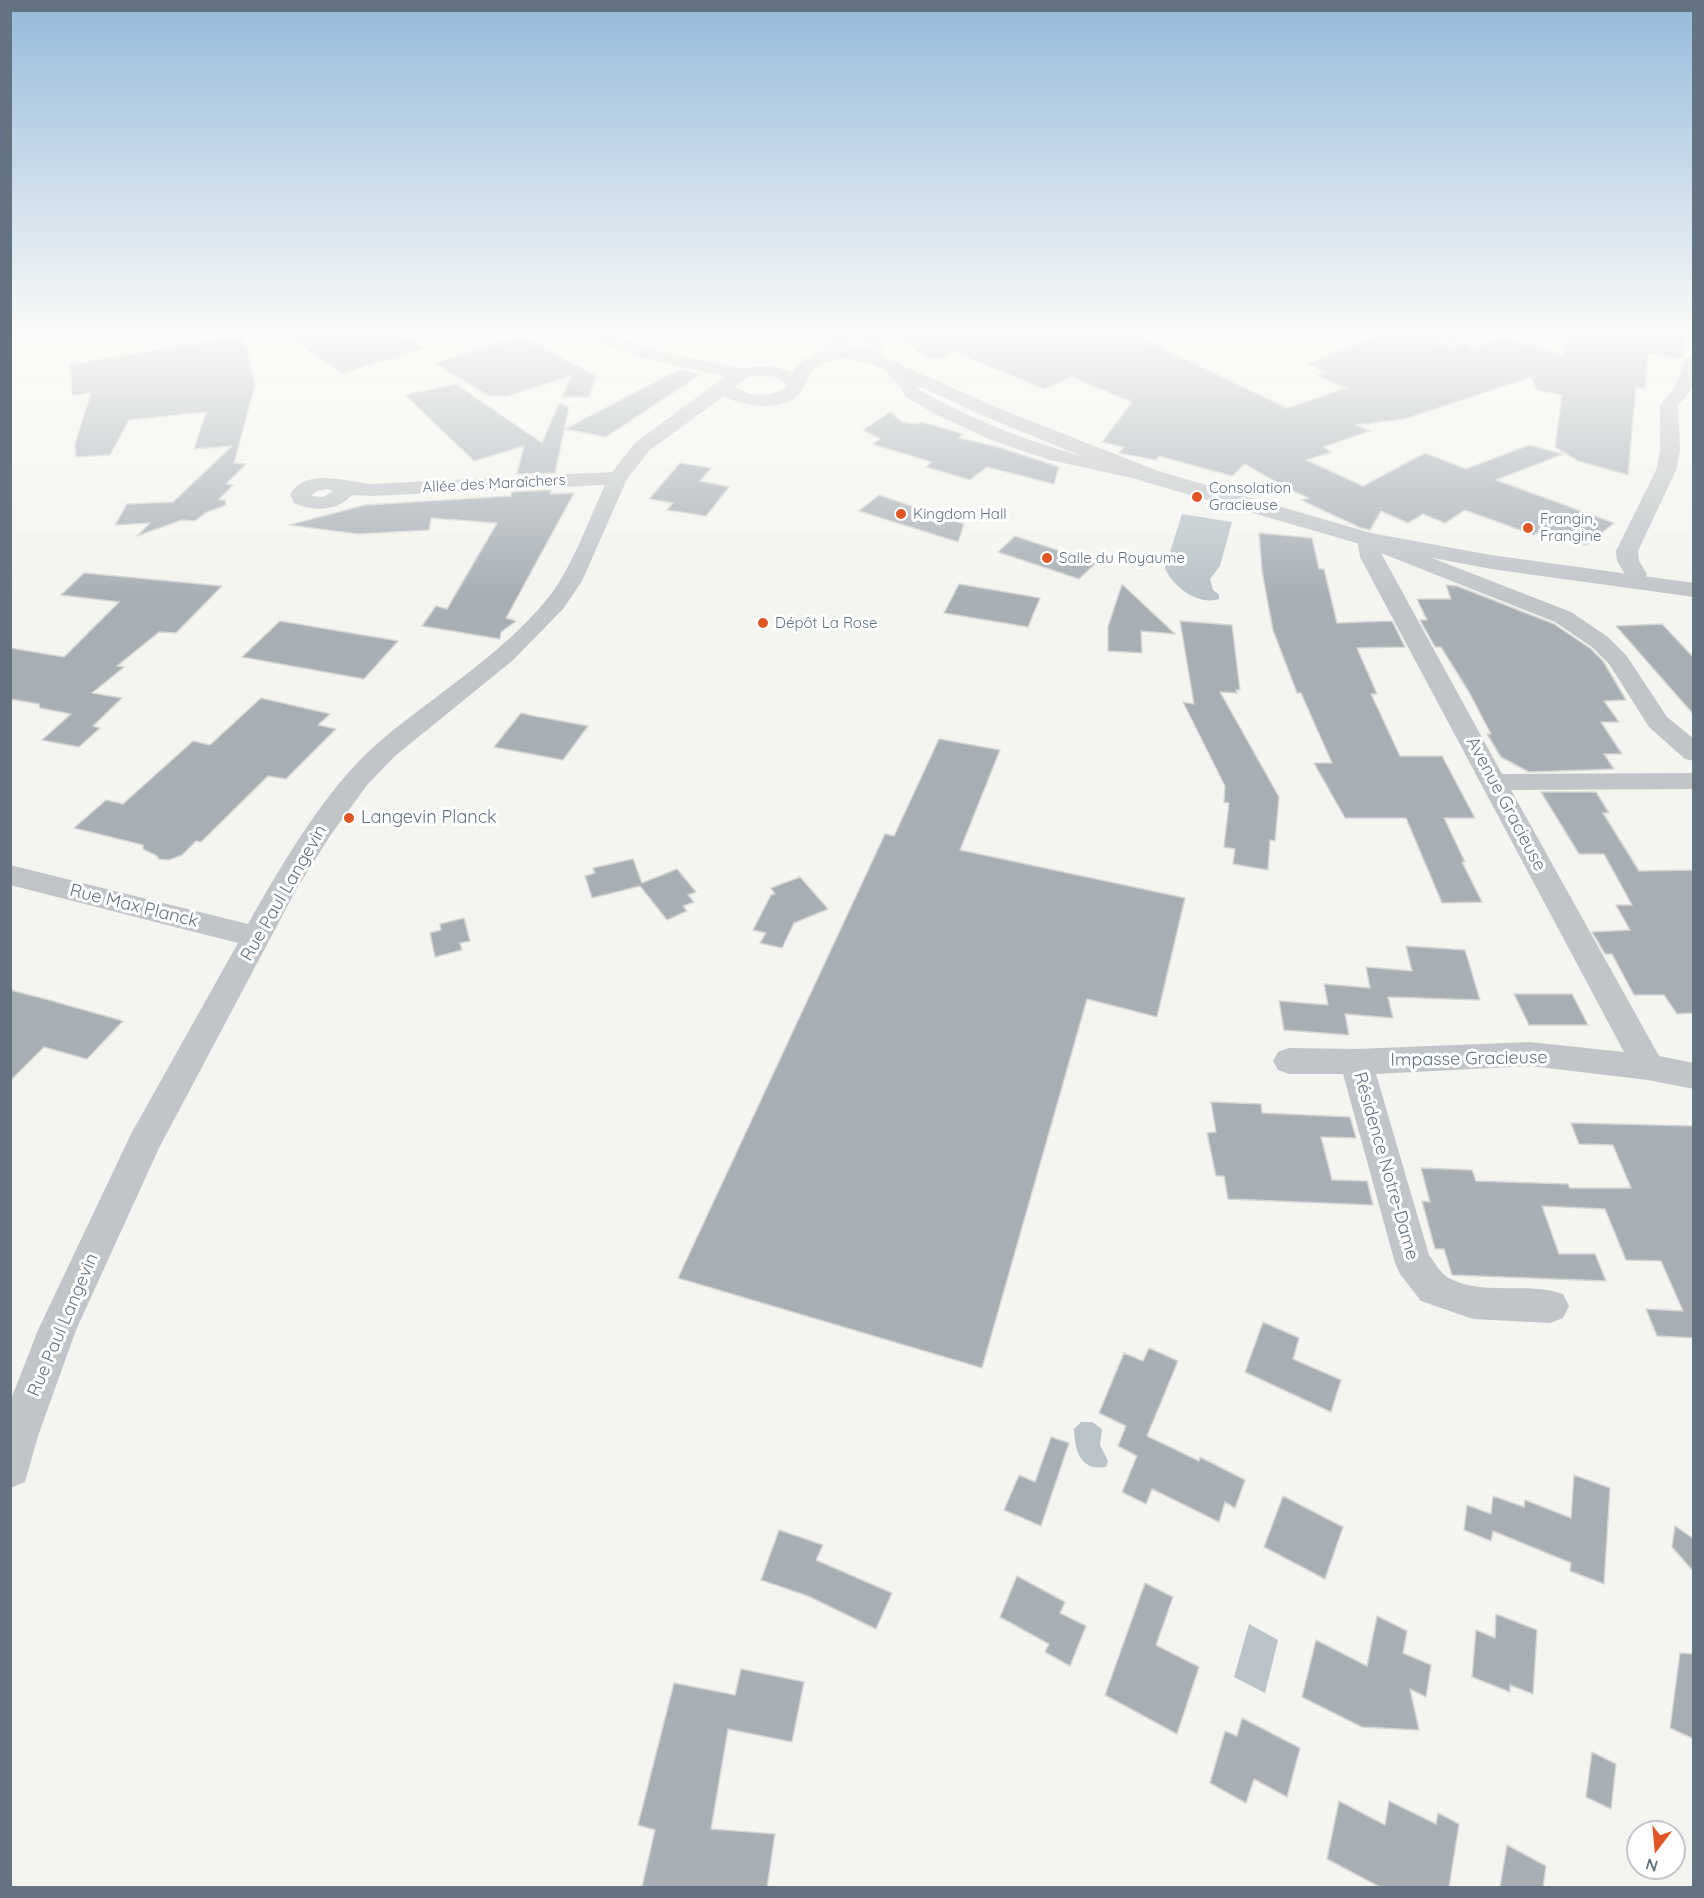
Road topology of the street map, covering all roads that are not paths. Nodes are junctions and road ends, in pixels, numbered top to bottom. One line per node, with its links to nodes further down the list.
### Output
1 (676, 421): 6 (street, Rue Paul Langevin)
2 (968, 421): 5 (street)
3 (1012, 421): 5 (street)
4 (1668, 421): 9 (street)
5 (1150, 476): 8 (street)
6 (618, 478): 7 (street, Allée des Maraîchers); 21 (street, Rue Paul Langevin)
7 (342, 492)
8 (1368, 539): 10 (street); 14 (street); 19 (street, Avenue Gracieuse)
9 (1627, 552): 11 (street); 13 (street)
10 (1491, 559): 11 (street); 12 (street); 14 (street)
11 (1607, 570): 13 (street)
12 (1513, 573): 14 (street); 15 (street); 16 (street)
13 (1636, 574): 15 (street)
14 (1482, 584): 16 (street)
15 (1694, 588)
16 (1538, 608): 17 (street)
17 (1694, 753)
18 (1694, 781): 19 (street)
19 (1495, 783): 25 (street, Avenue Gracieuse)
20 (10, 875): 21 (street, Rue Max Planck)
21 (257, 937): 28 (street, Rue Paul Langevin)
22 (1289, 1061): 23 (street, Impasse Gracieuse)
23 (1356, 1062): 25 (street, Impasse Gracieuse); 27 (street, Résidence Notre-Dame)
24 (1694, 1066): 25 (street, Impasse Gracieuse)
25 (1647, 1067): 26 (street, Impasse Gracieuse)
26 (1694, 1076)
27 (1550, 1306)
28 (10, 1468)

